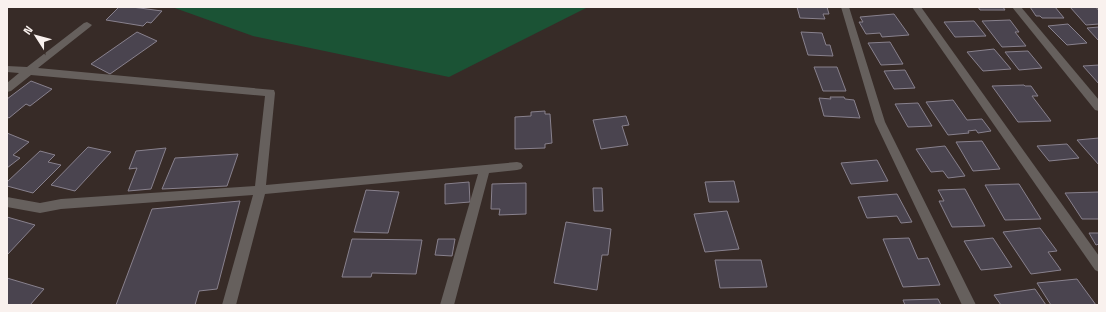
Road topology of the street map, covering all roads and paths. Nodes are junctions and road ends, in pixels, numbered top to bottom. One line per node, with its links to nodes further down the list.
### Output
1 (845, 7): 16 (street)
2 (916, 7): 13 (street)
3 (1016, 7): 8 (street)
4 (87, 25): 6 (street)
5 (7, 69): 6 (street)
6 (30, 71): 7 (street); 11 (street)
7 (7, 88)
8 (1099, 107)
9 (517, 166): 10 (street)
10 (484, 169): 11 (street); 15 (street)
11 (260, 190): 12 (street); 14 (street)
12 (7, 202)
13 (1099, 266)
14 (229, 305)
15 (447, 305)
16 (970, 305)

